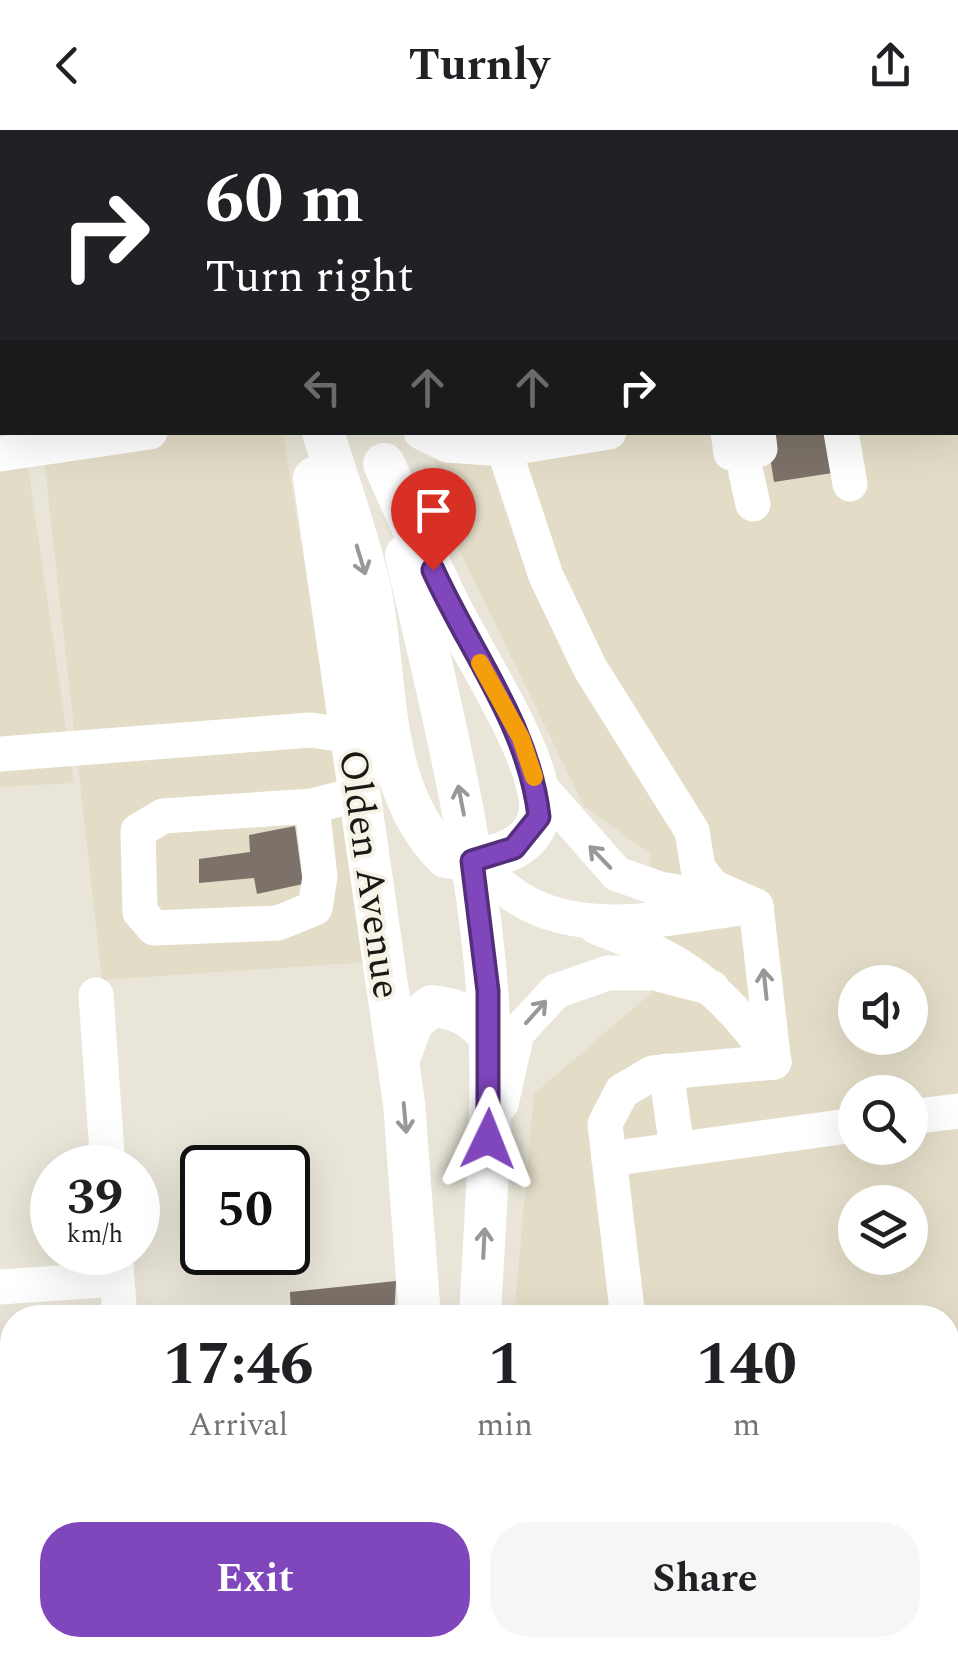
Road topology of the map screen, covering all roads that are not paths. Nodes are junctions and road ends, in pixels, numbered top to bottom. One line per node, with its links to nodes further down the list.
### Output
1 (130, 435): 9 (street)
2 (310, 435): 11 (main road, Olden Avenue)
3 (325, 435): 17 (main road, one-way to 17)
4 (428, 435): 8 (street)
5 (590, 435): 8 (street)
6 (842, 435): 10 (street)
7 (380, 448): 13 (main road); 17 (main road, one-way to 7)
8 (504, 449): 16 (street)
9 (0, 454)
10 (850, 484)
11 (352, 736): 12 (street); 14 (main road, Olden Avenue)
12 (0, 754)
13 (535, 781): 17 (main road); 18 (street, one-way to 13)
14 (360, 794): 15 (street); 24 (main road, Olden Avenue)
15 (312, 806): 15 (street)
16 (692, 831): 18 (street); 19 (street)
17 (472, 861): 20 (street); 23 (main road)
18 (639, 882): 19 (street)
19 (756, 906): 20 (street); 25 (street, one-way to 19)
20 (576, 920): 21 (street)
21 (712, 988): 25 (street); 33 (street, one-way to 21)
22 (96, 995): 30 (street)
23 (489, 1036): 24 (main road); 33 (main road)
24 (398, 1061): 38 (main road, Olden Avenue, one-way to 38)
25 (774, 1062): 26 (street)
26 (666, 1071): 31 (street); 32 (street)
27 (958, 1111): 28 (street)
28 (928, 1115)
29 (838, 1127): 31 (street)
30 (106, 1145)
31 (677, 1149): 32 (street)
32 (609, 1160): 40 (street)
33 (487, 1169): 39 (main road, one-way to 33)
34 (66, 1275): 36 (street)
35 (117, 1275): 37 (street)
36 (0, 1287)
37 (119, 1305)
38 (419, 1305)
39 (481, 1305)
40 (626, 1305)

